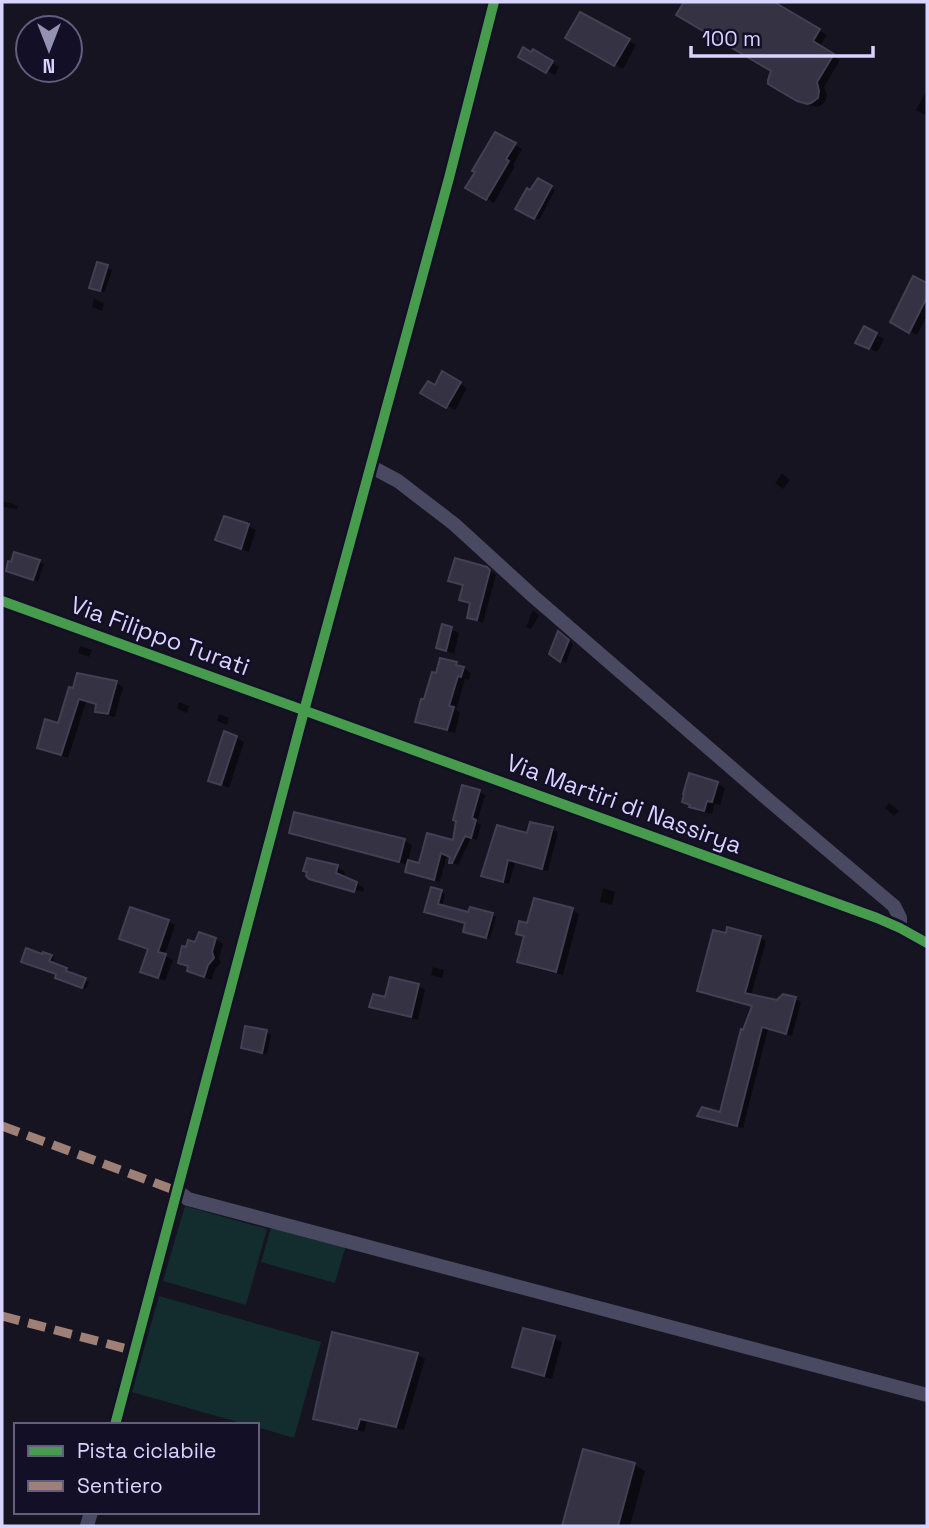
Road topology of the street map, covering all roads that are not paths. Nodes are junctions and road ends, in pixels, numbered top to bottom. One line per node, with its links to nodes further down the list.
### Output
1 (494, 2): 2 (street)
2 (370, 466): 4 (street); 5 (street)
3 (2, 601): 4 (street, Via Filippo Turati)
4 (304, 711): 5 (street, Via Martiri di Nassirya); 7 (street)
5 (900, 928): 6 (street, Via Martiri di Nassirya)
6 (927, 943)
7 (177, 1191): 8 (street); 9 (street)
8 (927, 1395)
9 (116, 1423)

